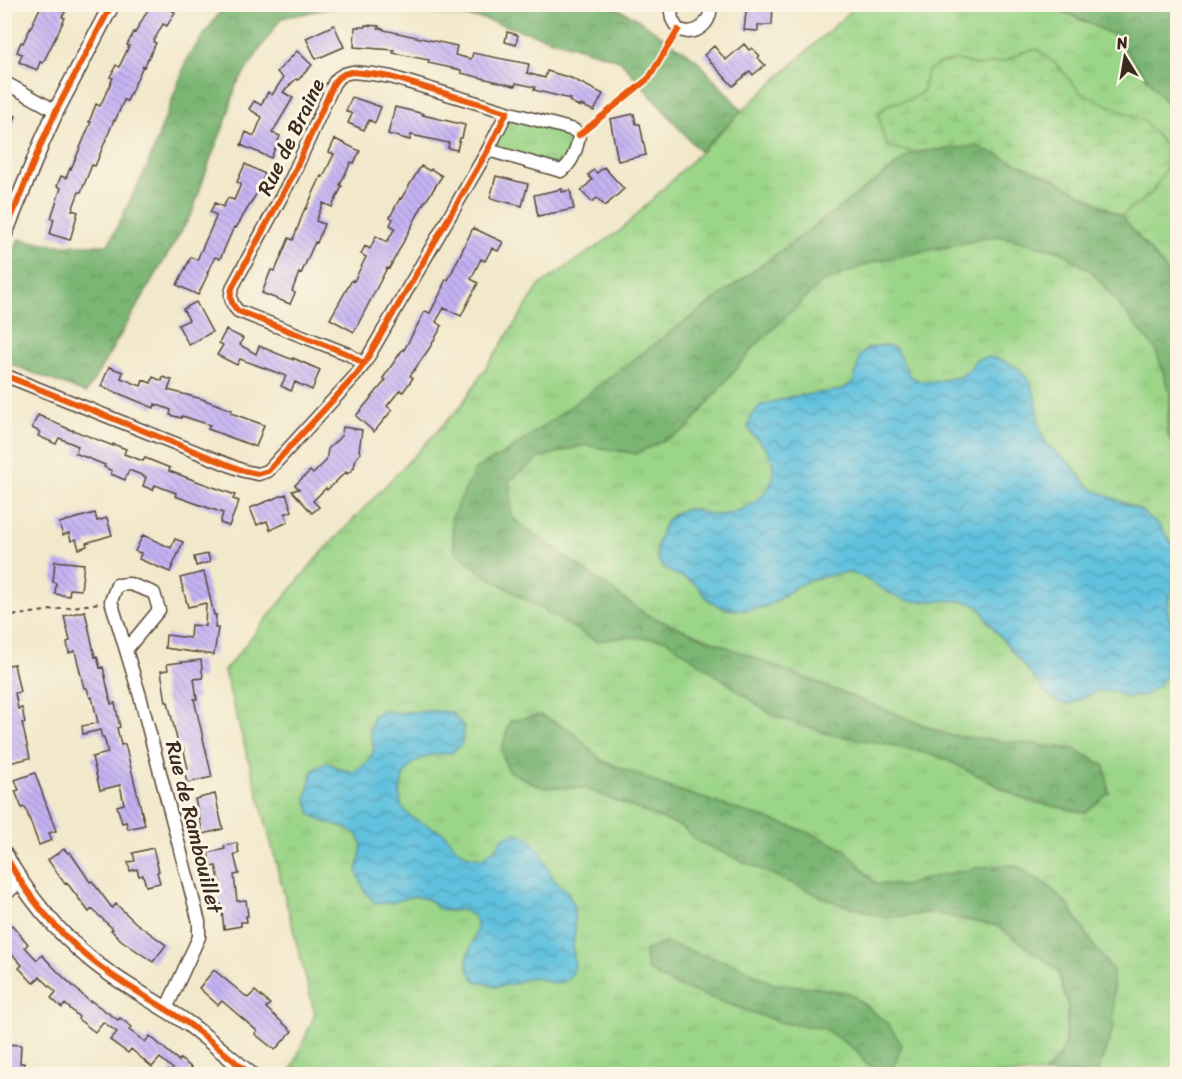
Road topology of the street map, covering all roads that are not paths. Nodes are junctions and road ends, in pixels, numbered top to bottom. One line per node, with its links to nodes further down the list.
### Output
1 (112, 4): 5 (street)
2 (677, 4): 3 (street)
3 (710, 4)
4 (4, 82): 5 (street)
5 (56, 111): 8 (street)
6 (507, 112): 7 (street); 7 (street, Rue de Braine); 9 (street, Rue de Braine)
7 (488, 150): 9 (street)
8 (4, 235)
9 (364, 364): 10 (street)
10 (4, 375)
11 (126, 650): 11 (street, Rue de Rambouillet); 15 (street, Rue de Rambouillet)
12 (4, 853): 13 (street)
13 (20, 879): 14 (street); 15 (street)
14 (4, 894)
15 (166, 1009): 16 (street)
16 (240, 1071)

